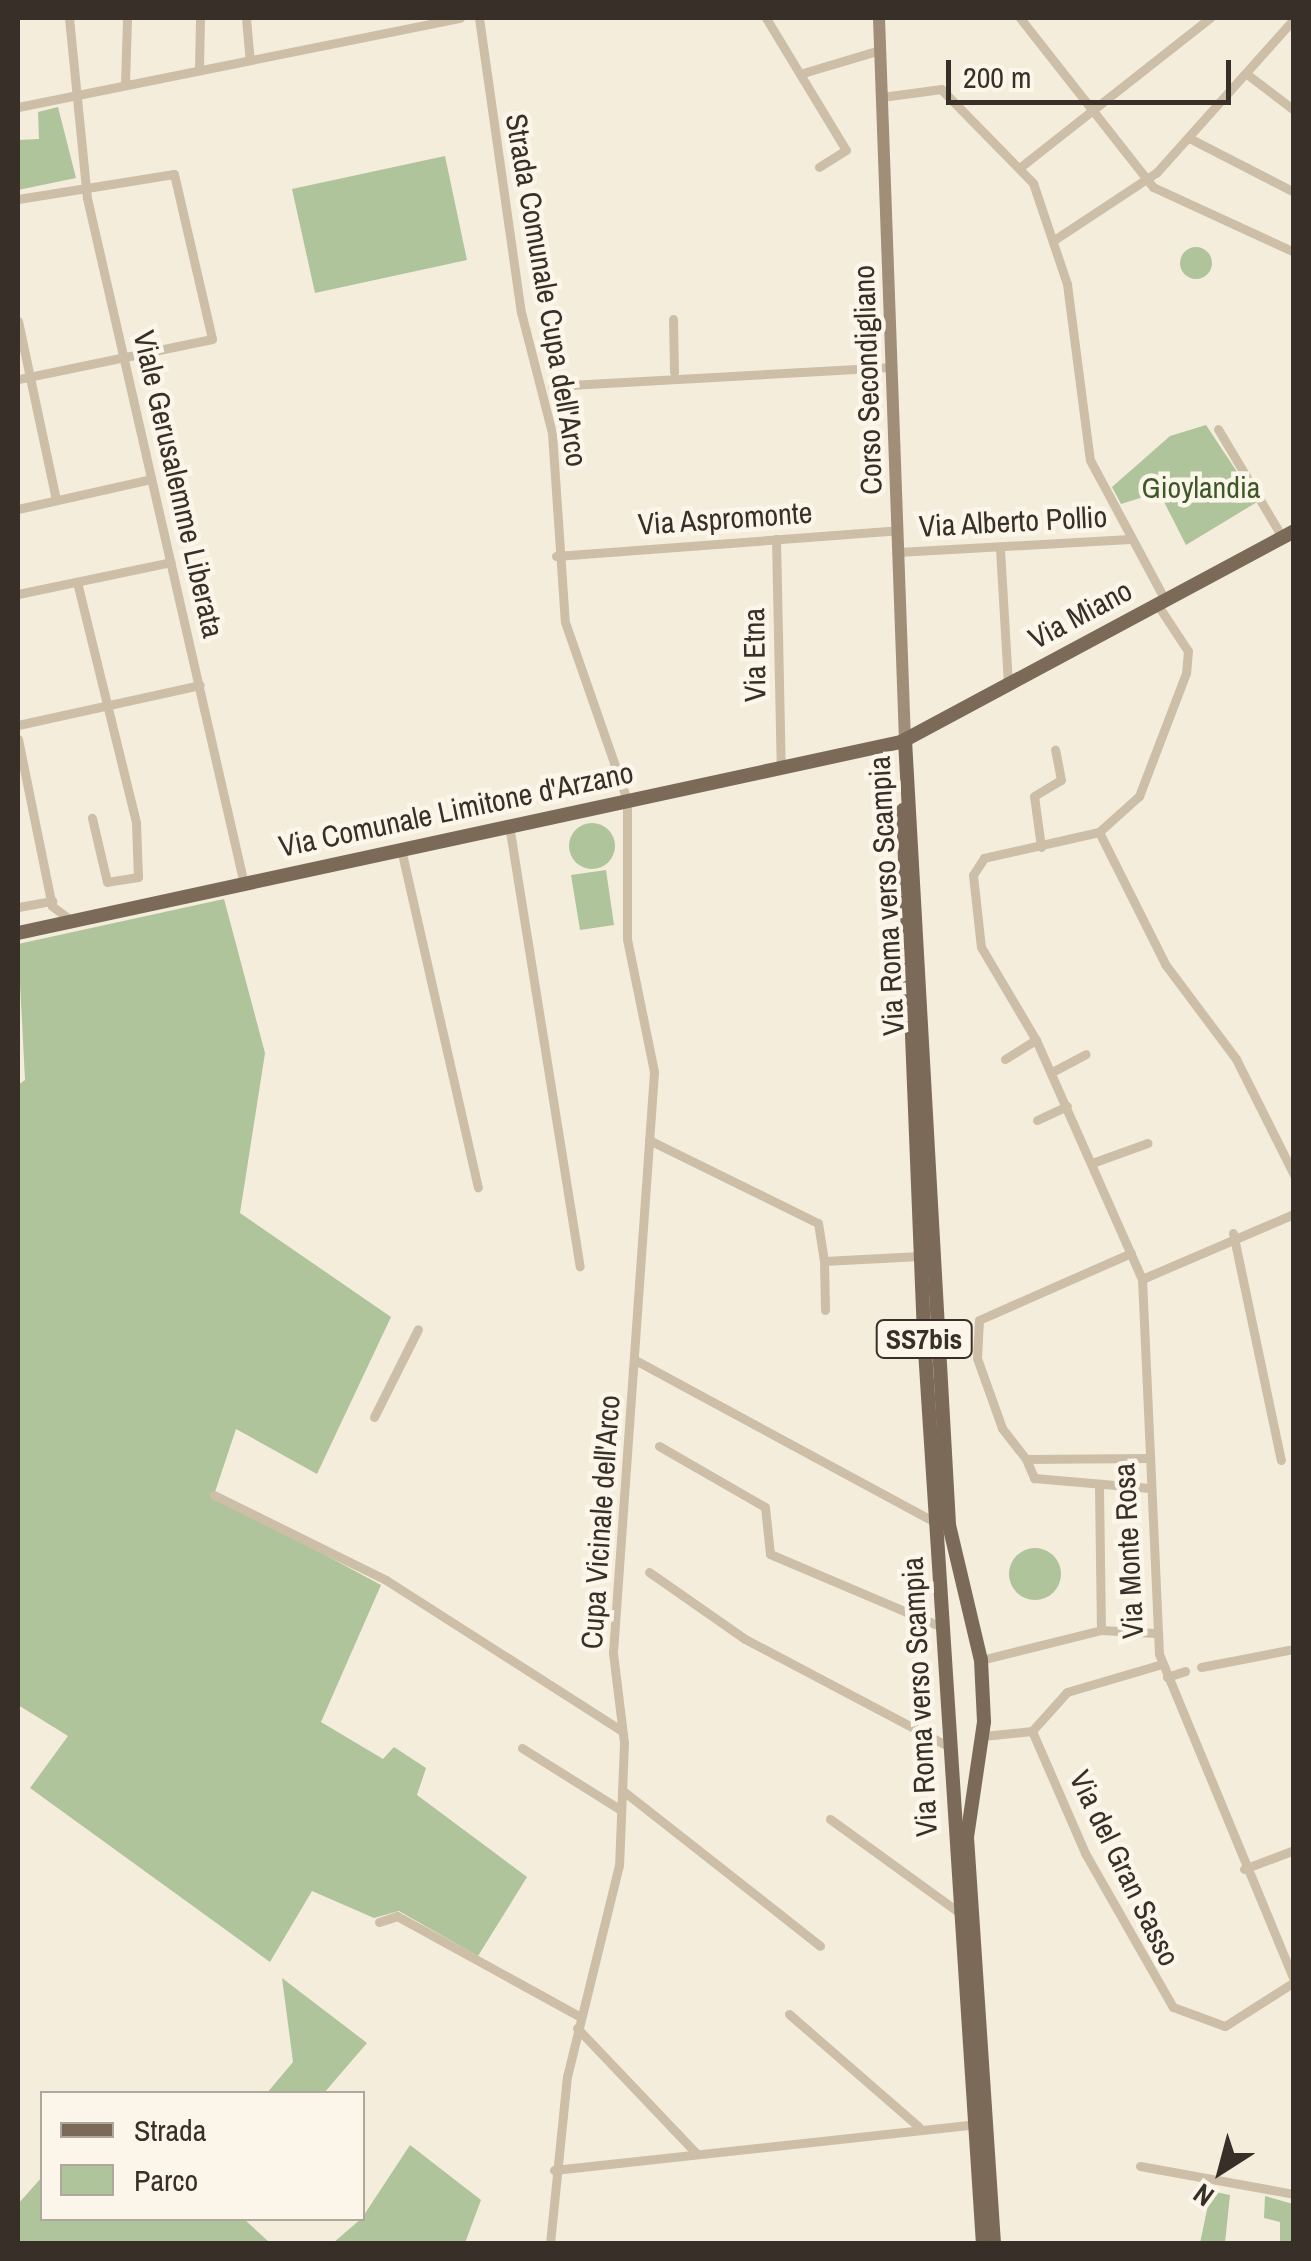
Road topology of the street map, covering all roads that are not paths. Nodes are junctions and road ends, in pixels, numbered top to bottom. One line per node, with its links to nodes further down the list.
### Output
1 (69, 18): 20 (street, Viale Gerusalemme Liberata)
2 (126, 18): 19 (street)
3 (200, 18): 16 (street)
4 (246, 18): 15 (street)
5 (360, 18): 13 (street)
6 (460, 18): 13 (street)
7 (479, 18): 52 (street, Strada Comunale Cupa dell'Arco)
8 (766, 18): 17 (street)
9 (879, 18): 14 (main road, Corso Secondigliano)
10 (1020, 18): 24 (street)
11 (1210, 18): 24 (street)
12 (1292, 22): 18 (street)
13 (359, 32): 15 (street)
14 (880, 50): 17 (street); 21 (main road, Corso Secondigliano)
15 (249, 56): 16 (street)
16 (199, 67): 19 (street)
17 (803, 73): 27 (street)
18 (1248, 75): 23 (street); 25 (street)
19 (125, 83): 20 (street)
20 (70, 95): 22 (street); 29 (street, Viale Gerusalemme Liberata)
21 (882, 97): 26 (street); 37 (main road, Corso Secondigliano)
22 (18, 107)
23 (1294, 110)
24 (1092, 112): 26 (street); 28 (street)
25 (1191, 139): 28 (street); 30 (street)
26 (1022, 166): 32 (street)
27 (820, 167)
28 (1147, 182): 32 (street); 33 (street)
29 (84, 184): 31 (street); 36 (street, Viale Gerusalemme Liberata); 36 (street)
30 (1294, 192)
31 (18, 198)
32 (1054, 240): 48 (street)
33 (1294, 252)
34 (673, 320): 38 (street)
35 (18, 321): 39 (street)
36 (124, 356): 39 (street); 43 (street, Viale Gerusalemme Liberata)
37 (890, 367): 38 (street); 46 (main road, Corso Secondigliano)
38 (674, 372): 41 (street)
39 (30, 376): 40 (street); 44 (street)
40 (18, 379)
41 (552, 386)
42 (1218, 430): 47 (street, Via Miano)
43 (152, 480): 44 (street); 53 (street, Viale Gerusalemme Liberata)
44 (56, 500): 45 (street)
45 (18, 509)
46 (898, 530): 49 (street, Via Aspromonte); 51 (main road, Corso Secondigliano)
47 (1288, 534): 56 (main road, Via Miano)
48 (1130, 539): 50 (street, Via Alberto Pollio); 56 (street)
49 (776, 540): 52 (street, Via Aspromonte); 64 (street, Via Etna)
50 (1000, 548): 51 (street, Via Alberto Pollio); 58 (street)
51 (898, 552): 62 (main road, Corso Secondigliano)
52 (556, 556): 65 (street, Strada Comunale Cupa dell'Arco)
53 (170, 562): 54 (street); 57 (street, Viale Gerusalemme Liberata)
54 (77, 582): 55 (street); 59 (street)
55 (18, 594)
56 (1161, 602): 58 (main road, Via Miano); 68 (street)
57 (200, 684): 59 (street); 71 (street, Viale Gerusalemme Liberata)
58 (1008, 684): 62 (main road, Via Miano)
59 (107, 705): 60 (street); 66 (street)
60 (18, 726)
61 (18, 739): 72 (street)
62 (905, 740): 64 (main road, Via Comunale Limitone d'Arzano); 91 (main road, Via Roma verso Scampia / SS7bis); 91 (main road, Via Roma verso Scampia / SS7bis)
63 (1055, 750): 69 (street)
64 (782, 768): 65 (main road, Via Comunale Limitone d'Arzano)
65 (628, 800): 67 (main road, Via Comunale Limitone d'Arzano); 83 (street, Cupa Vicinale dell'Arco)
66 (92, 818)
67 (509, 826): 70 (main road, Via Comunale Limitone d'Arzano); 93 (street)
68 (1099, 832): 69 (street, Via Monte Rosa); 86 (street)
69 (1041, 846): 77 (street, Via Monte Rosa)
70 (401, 849): 71 (main road, Via Comunale Limitone d'Arzano); 87 (street)
71 (244, 884): 74 (main road, Via Comunale Limitone d'Arzano)
72 (52, 903): 73 (street); 74 (street); 75 (street)
73 (18, 907)
74 (72, 921): 75 (main road, Via Comunale Limitone d'Arzano)
75 (39, 928): 76 (main road, Via Comunale Limitone d'Arzano)
76 (18, 933)
77 (1036, 1040): 79 (street); 80 (street, Via Monte Rosa)
78 (1086, 1054): 80 (street)
79 (1005, 1058)
80 (1052, 1072): 81 (street, Via Monte Rosa)
81 (1067, 1106): 82 (street); 85 (street, Via Monte Rosa)
82 (1037, 1120)
83 (649, 1140): 92 (street); 97 (street, Cupa Vicinale dell'Arco)
84 (1148, 1143): 85 (street)
85 (1092, 1163): 90 (street, Via Monte Rosa)
86 (1294, 1175)
87 (478, 1187)
88 (1294, 1214): 89 (street)
89 (1233, 1233): 94 (street); 102 (street)
90 (1130, 1253): 94 (street, Via Monte Rosa); 101 (street)
91 (924, 1254): 92 (street); 106 (main road, Via Roma verso Scampia / SS7bis); 108 (main road, Via Roma verso Scampia / SS7bis)
92 (824, 1261): 95 (street)
93 (580, 1266)
94 (1142, 1279): 100 (street, Via Monte Rosa)
95 (825, 1310)
96 (418, 1329): 98 (street)
97 (637, 1361): 106 (street); 119 (street, Cupa Vicinale dell'Arco)
98 (374, 1417)
99 (659, 1446): 110 (street)
100 (1149, 1458): 101 (street); 104 (street, Via Monte Rosa)
101 (1026, 1459): 103 (street)
102 (1281, 1460)
103 (1099, 1488): 104 (street); 111 (street)
104 (1150, 1488): 112 (street, Via Monte Rosa)
105 (214, 1496): 119 (street)
106 (936, 1523): 109 (main road, Via Roma verso Scampia / SS7bis)
107 (650, 1572): 122 (street)
108 (970, 1594): 109 (main road); 114 (main road, Via Roma verso Scampia)
109 (941, 1606): 110 (main road, Via Roma verso Scampia)
110 (942, 1627): 122 (main road, Via Roma verso Scampia)
111 (1102, 1630): 112 (street); 114 (street)
112 (1155, 1633): 115 (street, Via Monte Rosa)
113 (1294, 1649): 116 (street)
114 (981, 1660): 121 (main road, Via Roma verso Scampia)
115 (1162, 1664): 118 (street, Via Monte Rosa); 120 (street)
116 (1201, 1666)
117 (1186, 1671): 118 (street)
118 (1167, 1677): 129 (street, Via Monte Rosa)
119 (622, 1731): 125 (street, Cupa Vicinale dell'Arco)
120 (1032, 1731): 121 (street); 133 (street, Via del Gran Sasso)
121 (982, 1736): 124 (main road, Via Roma verso Scampia)
122 (950, 1747): 124 (main road); 130 (main road, Via Roma verso Scampia)
123 (522, 1748): 126 (street)
124 (979, 1766): 145 (main road, Via Roma verso Scampia)
125 (622, 1790): 126 (street, Cupa Vicinale dell'Arco); 132 (street)
126 (621, 1810): 135 (street, Cupa Vicinale dell'Arco)
127 (830, 1819): 130 (street)
128 (1294, 1850): 129 (street)
129 (1244, 1869): 133 (street, Via Monte Rosa)
130 (960, 1913): 137 (main road, Via Roma verso Scampia)
131 (379, 1922): 135 (street)
132 (820, 1946)
133 (1294, 1981)
134 (789, 2014): 138 (street)
135 (578, 2016): 136 (street, Cupa Vicinale dell'Arco)
136 (577, 2028): 139 (street); 141 (street, Cupa Vicinale dell'Arco)
137 (975, 2124): 138 (street); 144 (main road, Via Roma verso Scampia)
138 (920, 2128): 139 (street)
139 (696, 2152): 141 (street)
140 (1140, 2166): 142 (street)
141 (554, 2170): 143 (street, Cupa Vicinale dell'Arco)
142 (1294, 2194)
143 (550, 2244)
144 (983, 2244)
145 (994, 2244)

